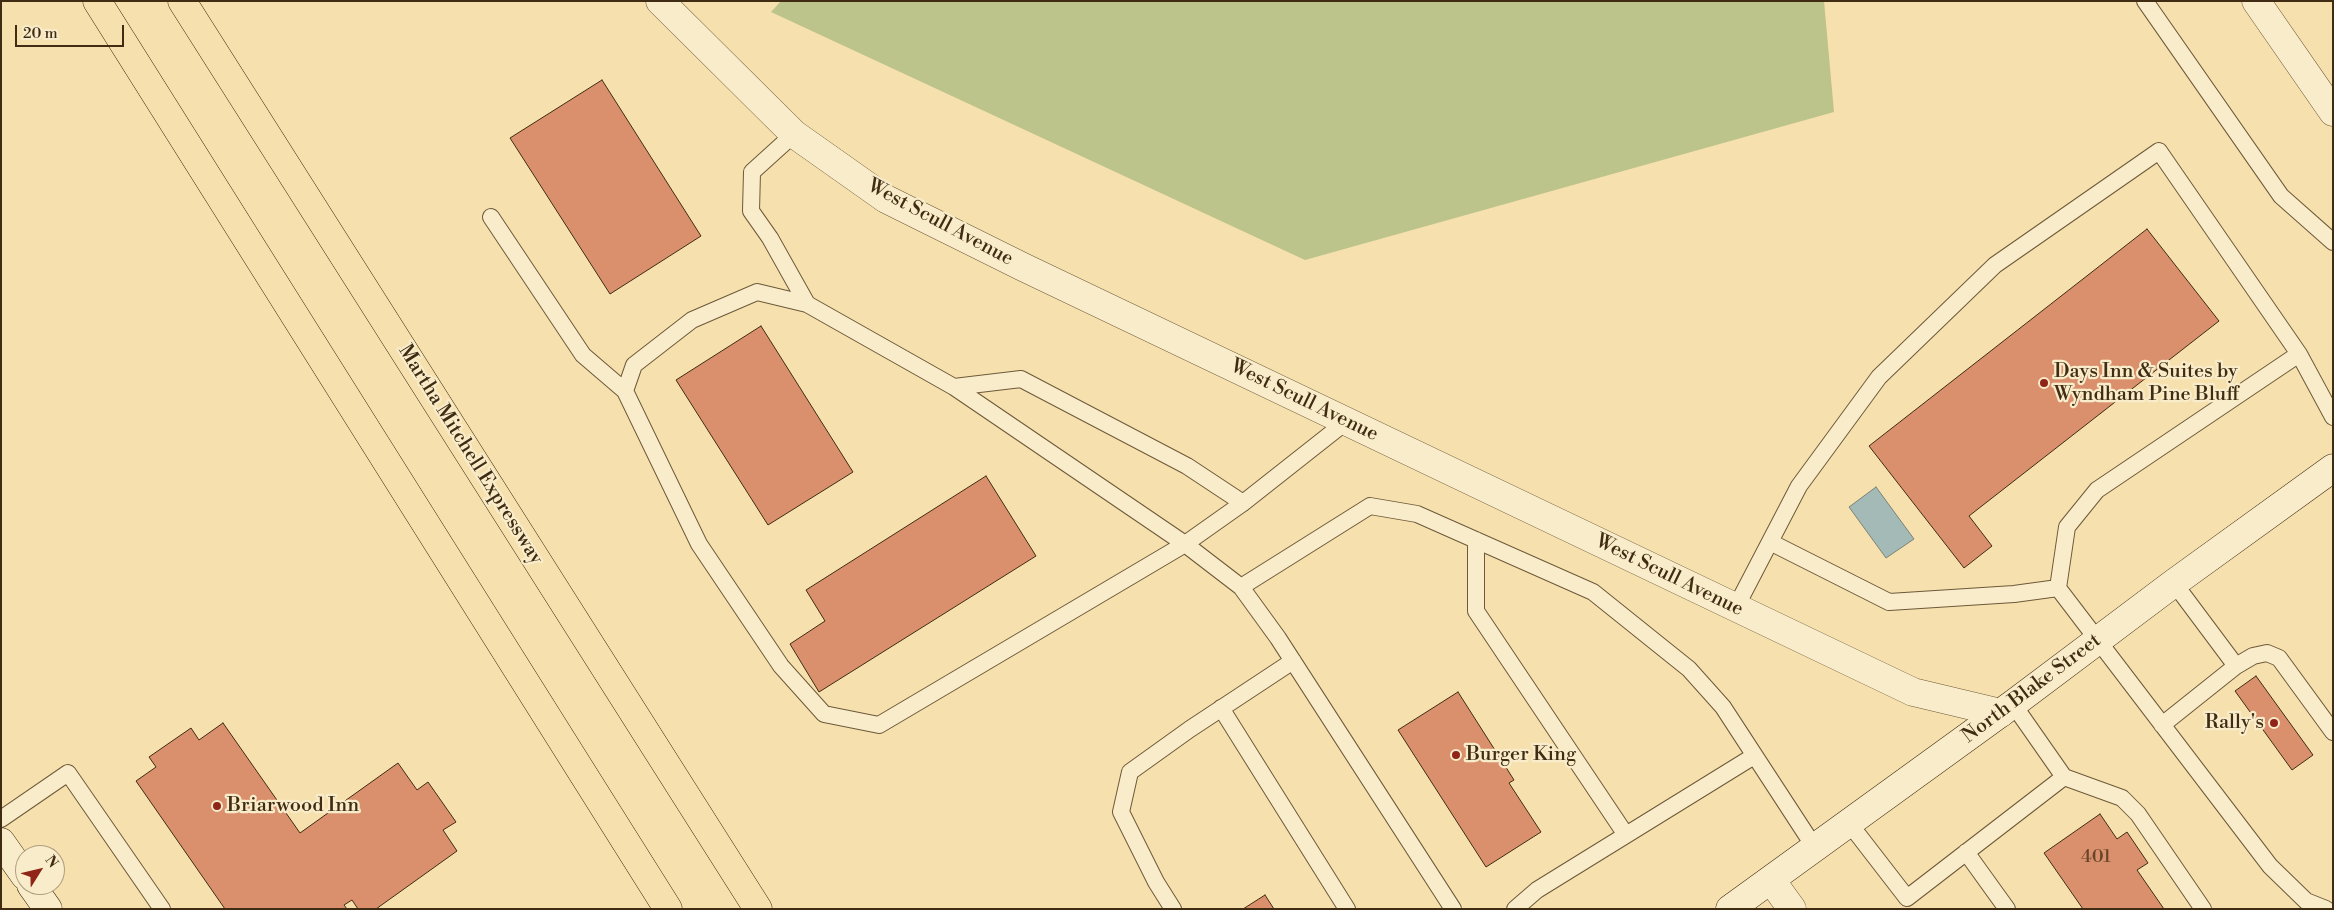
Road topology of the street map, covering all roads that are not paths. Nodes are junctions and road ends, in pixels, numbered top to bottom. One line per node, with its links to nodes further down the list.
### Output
1 (97, 1): 46 (highway)
2 (182, 1): 47 (highway, Martha Mitchell Expressway)
3 (660, 1): 7 (street, West Scull Avenue)
4 (2145, 1): 9 (lane)
5 (2256, 1): 6 (street)
6 (2333, 112)
7 (794, 134): 10 (lane); 15 (street, West Scull Avenue)
8 (492, 218): 13 (lane)
9 (2333, 242)
10 (807, 304): 12 (lane); 13 (lane)
11 (2299, 354): 14 (lane); 19 (lane); 23 (lane)
12 (954, 387): 17 (lane); 20 (lane)
13 (625, 391): 20 (lane)
14 (2333, 417)
15 (1347, 422): 17 (lane); 24 (street, West Scull Avenue)
16 (2333, 468): 21 (street, North Blake Street)
17 (1243, 503): 20 (lane)
18 (1476, 540): 22 (lane); 32 (lane); 36 (lane)
19 (1770, 542): 23 (lane); 24 (lane)
20 (1185, 544): 22 (lane)
21 (2174, 583): 25 (street, North Blake Street); 27 (lane)
22 (1241, 587): 26 (lane)
23 (2058, 588): 25 (lane)
24 (1736, 607): 29 (street, West Scull Avenue)
25 (2098, 640): 29 (street, North Blake Street); 30 (lane)
26 (1293, 661): 28 (lane); 50 (lane)
27 (2236, 666): 30 (lane); 31 (lane)
28 (1221, 708): 48 (lane); 49 (lane)
29 (2007, 708): 33 (lane); 35 (street, North Blake Street)
30 (2162, 726): 56 (lane)
31 (2333, 732)
32 (1754, 756): 36 (lane); 38 (lane)
33 (2064, 777): 39 (lane); 55 (lane)
34 (1, 819): 45 (lane)
35 (1849, 823): 38 (street, North Blake Street); 43 (lane)
36 (1626, 834): 51 (lane)
37 (1, 842): 40 (street)
38 (1815, 848): 41 (street, North Blake Street)
39 (1966, 852): 43 (lane); 54 (lane)
40 (15, 862)
41 (1771, 880): 52 (street, North Blake Street); 53 (street)
42 (38, 895): 44 (street)
43 (1910, 903)
44 (48, 909)
45 (162, 909)
46 (668, 909)
47 (758, 909)
48 (1172, 909)
49 (1347, 909)
50 (1453, 909)
51 (1515, 909)
52 (1730, 909)
53 (1792, 909)
54 (2007, 909)
55 (2203, 909)
56 (2326, 909)

